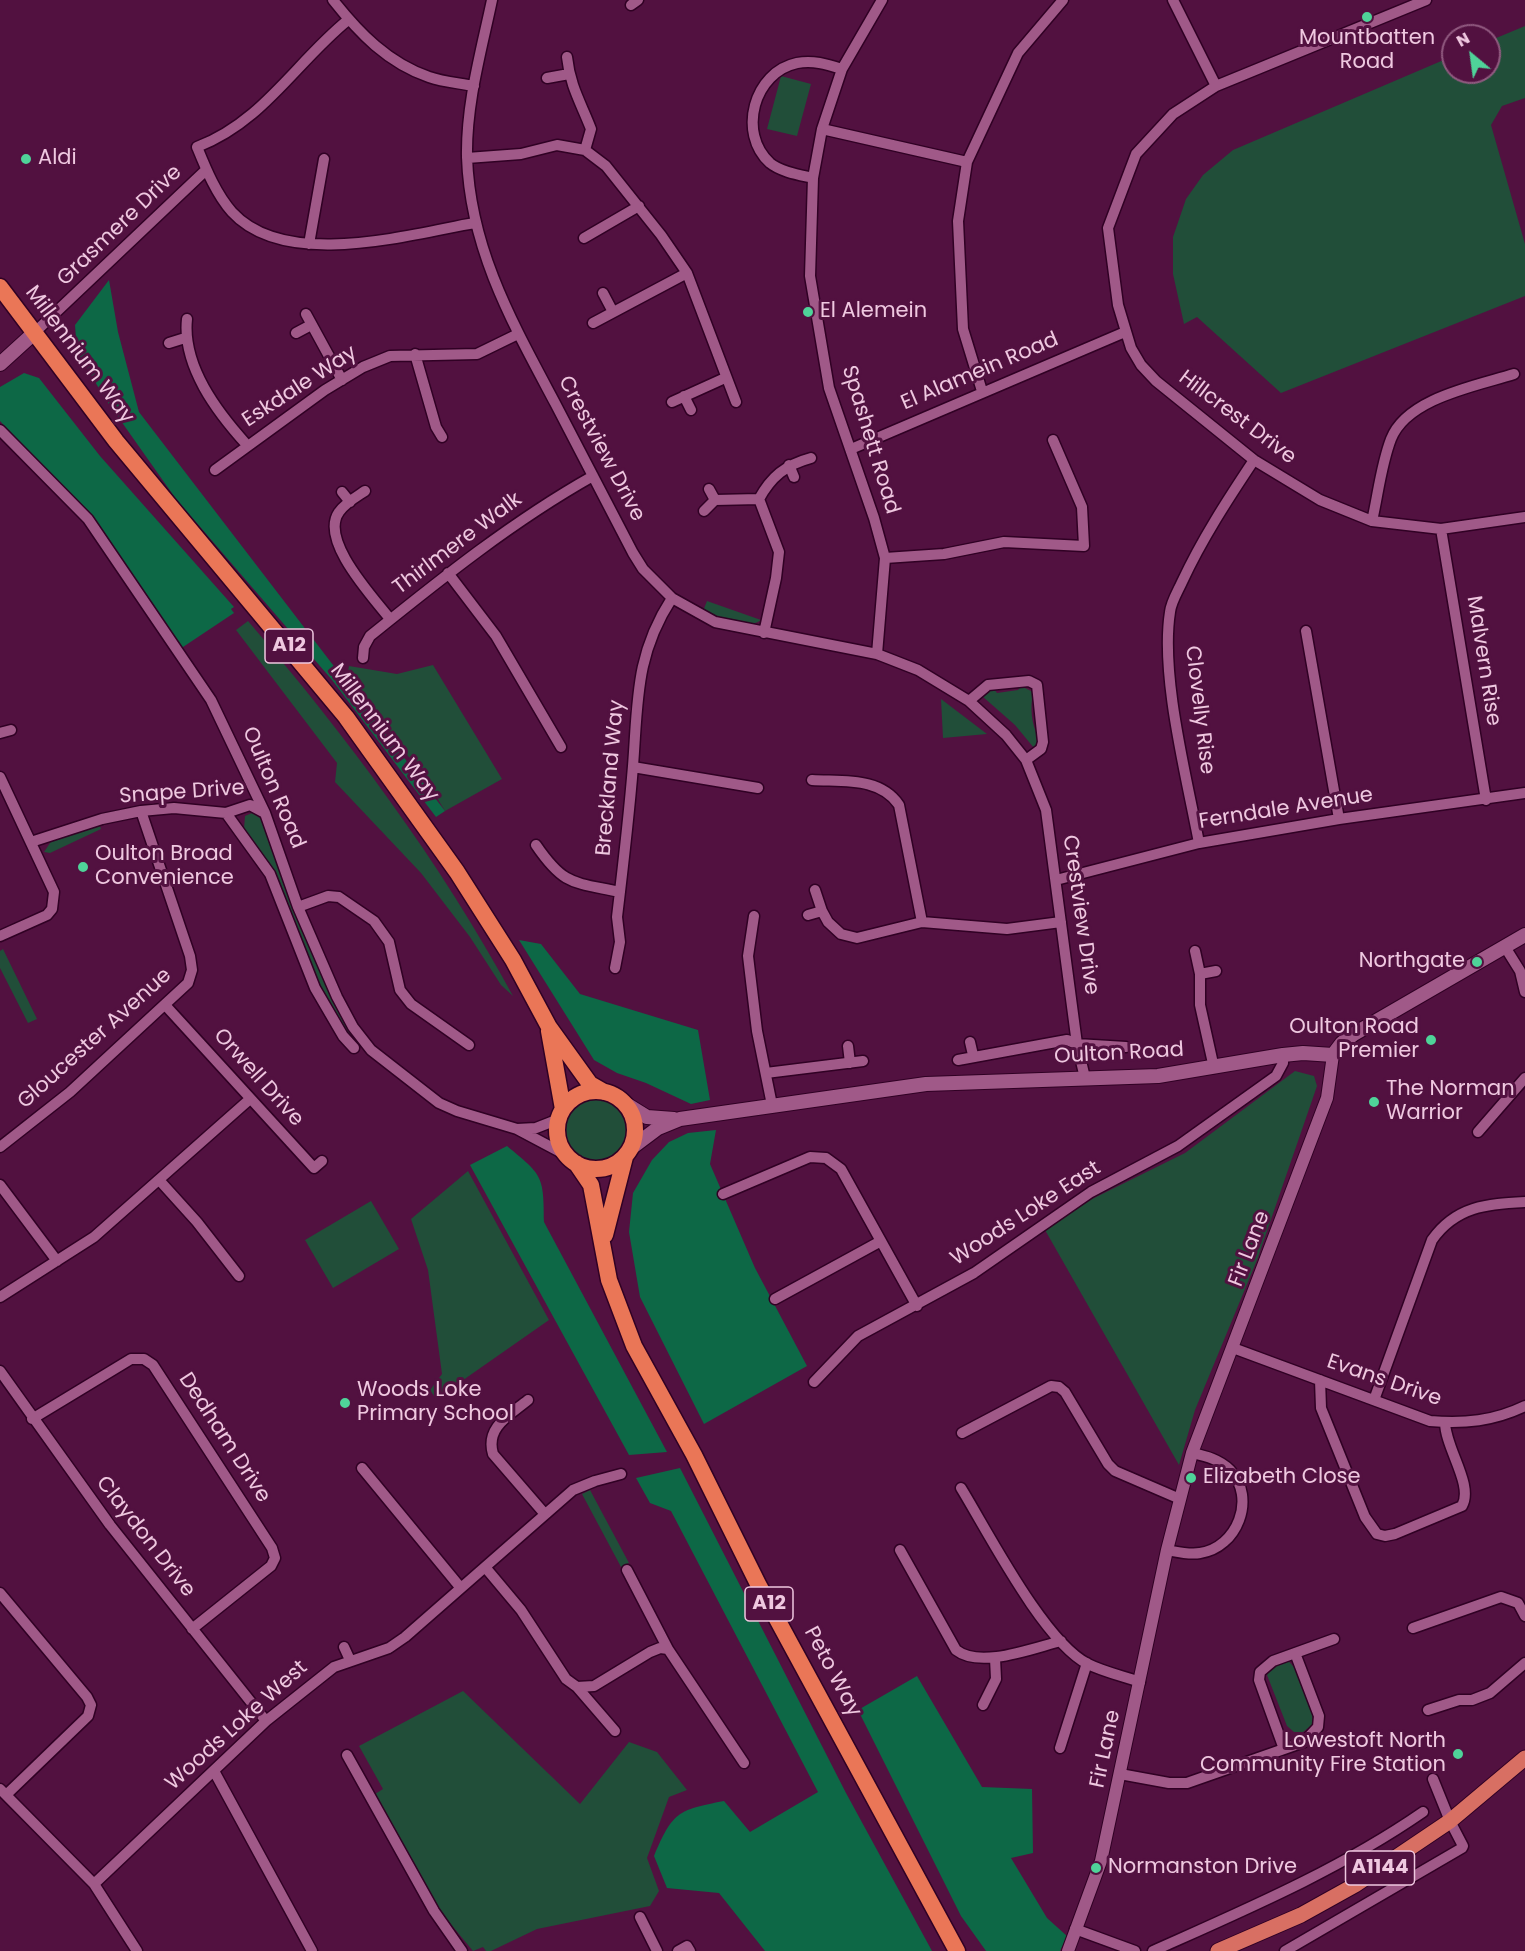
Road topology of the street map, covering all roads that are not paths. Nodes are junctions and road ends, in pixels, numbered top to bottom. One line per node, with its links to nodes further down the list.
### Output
1 (333, 0): 7 (street)
2 (492, 0): 12 (street, Crestview Drive)
3 (882, 0): 9 (street, Spashett Road)
4 (1063, 0): 18 (street)
5 (1173, 0): 13 (street)
6 (1423, 1): 13 (street, Hillcrest Drive)
7 (348, 20): 12 (street); 19 (street)
8 (567, 57): 10 (street)
9 (842, 69): 14 (street, Spashett Road); 20 (street)
10 (569, 74): 11 (street); 15 (street)
11 (548, 78)
12 (474, 86): 16 (street, Crestview Drive)
13 (1215, 86): 33 (street, Hillcrest Drive)
14 (822, 129): 18 (street); 20 (street, Spashett Road)
15 (585, 150): 16 (street); 21 (street)
16 (467, 158): 22 (street, Crestview Drive)
17 (324, 159): 24 (street)
18 (967, 162): 44 (street)
19 (206, 170): 24 (street); 35 (street, Grasmere Drive)
20 (813, 178): 53 (street, Spashett Road)
21 (639, 207): 23 (street); 25 (street)
22 (474, 223): 24 (street); 36 (street, Crestview Drive)
23 (584, 238)
24 (309, 244)
25 (687, 273): 28 (street); 42 (street)
26 (0, 287): 35 (highway, Millennium Way / A12)
27 (603, 293): 28 (street)
28 (613, 312): 31 (street)
29 (306, 314): 32 (street)
30 (188, 319): 37 (street)
31 (593, 323)
32 (311, 325): 34 (street); 43 (street)
33 (1125, 332): 44 (street, El Alamein Road); 55 (street, Hillcrest Drive)
34 (296, 333)
35 (33, 334): 40 (main road); 112 (highway, Millennium Way / A12)
36 (518, 334): 39 (street, Eskdale Way); 58 (street, Crestview Drive)
37 (185, 338): 38 (street); 52 (street)
38 (169, 343)
39 (415, 354): 43 (street, Eskdale Way); 50 (street)
40 (0, 364)
41 (1514, 374): 68 (street)
42 (725, 378): 45 (street); 47 (street)
43 (342, 380): 52 (street, Eskdale Way)
44 (982, 391): 53 (street, El Alamein Road)
45 (684, 396): 46 (street); 48 (street)
46 (672, 402)
47 (736, 402)
48 (691, 410)
49 (0, 430): 89 (street, Oulton Road)
50 (442, 437)
51 (1053, 440): 70 (street)
52 (247, 445): 57 (street, Eskdale Way)
53 (851, 449): 70 (street, Spashett Road)
54 (810, 458): 56 (street)
55 (1254, 460): 68 (street, Hillcrest Drive); 92 (street, Clovelly Rise)
56 (789, 465): 59 (street); 63 (street)
57 (214, 470)
58 (593, 476): 71 (street, Thirlmere Walk); 72 (street, Crestview Drive)
59 (794, 477)
60 (709, 489): 64 (street)
61 (365, 491): 65 (street)
62 (342, 492): 65 (street)
63 (759, 499): 64 (street); 75 (street)
64 (715, 500): 66 (street)
65 (350, 502): 73 (street)
66 (704, 511)
67 (1525, 517): 69 (street, Hillcrest Drive)
68 (1372, 521): 69 (street, Hillcrest Drive)
69 (1441, 529): 86 (street, Malvern Rise)
70 (885, 558): 76 (street, Spashett Road)
71 (448, 573): 73 (street, Thirlmere Walk); 79 (street)
72 (672, 598): 75 (street, Crestview Drive); 81 (street, Breckland Way)
73 (390, 619): 77 (street, Thirlmere Walk)
74 (1306, 631): 90 (street)
75 (764, 633): 76 (street, Crestview Drive)
76 (877, 654): 78 (street, Crestview Drive)
77 (363, 658)
78 (969, 702): 80 (street, Crestview Drive); 80 (street)
79 (561, 747)
80 (1026, 760): 94 (street, Crestview Drive)
81 (633, 766): 84 (street); 96 (street, Breckland Way)
82 (0, 777): 91 (street)
83 (812, 780): 101 (street)
84 (758, 788)
85 (1525, 793): 86 (street, Ferndale Avenue)
86 (1486, 800): 90 (street, Ferndale Avenue)
87 (141, 811): 88 (street, Snape Drive); 91 (street, Snape Drive); 111 (street, Gloucester Avenue)
88 (226, 813): 89 (street, Snape Drive); 118 (street)
89 (265, 813): 97 (street, Oulton Road)
90 (1338, 819): 92 (street, Ferndale Avenue)
91 (31, 842): 104 (street)
92 (1199, 843): 94 (street, Ferndale Avenue)
93 (536, 845): 96 (street)
94 (1056, 880): 102 (street, Crestview Drive)
95 (815, 890): 98 (street)
96 (620, 892): 107 (street, Breckland Way)
97 (298, 907): 115 (street); 135 (street, Oulton Road)
98 (822, 911): 99 (street); 101 (street)
99 (808, 915)
100 (754, 916): 126 (street)
101 (922, 922): 102 (street)
102 (1061, 922): 114 (street, Crestview Drive)
103 (1525, 935): 105 (main road)
104 (0, 936)
105 (1505, 947): 110 (street); 121 (main road)
106 (1195, 951): 109 (street)
107 (615, 968)
108 (1216, 971): 109 (street)
109 (1200, 974): 125 (street)
110 (1525, 992)
111 (166, 1006): 130 (street, Orwell Drive); 137 (street, Gloucester Avenue)
112 (549, 1027): 129 (highway, Millennium Way / A12); 133 (highway, Millennium Way / A12)
113 (969, 1041): 119 (street)
114 (1077, 1044): 117 (street); 119 (street); 127 (street, Crestview Drive)
115 (469, 1045)
116 (848, 1046): 124 (street)
117 (1126, 1047)
118 (354, 1048)
119 (973, 1055): 122 (street)
120 (1283, 1055): 121 (main road, Oulton Road); 125 (main road, Oulton Road); 151 (street, Woods Loke East)
121 (1333, 1055): 152 (street, Fir Lane)
122 (958, 1060)
123 (863, 1061): 124 (street)
124 (850, 1063): 126 (street)
125 (1214, 1068): 127 (main road, Oulton Road)
126 (766, 1073): 132 (street)
127 (1085, 1078): 132 (main road, Oulton Road)
128 (1525, 1078): 136 (street)
129 (604, 1092): 131 (highway); 133 (highway)
130 (250, 1099): 140 (street, Orwell Drive); 141 (street)
131 (626, 1104): 134 (main road, Oulton Road); 138 (highway)
132 (772, 1105): 134 (main road, Oulton Road)
133 (561, 1114): 135 (street, Oulton Road); 139 (highway)
134 (680, 1119): 138 (main road, Oulton Road)
135 (517, 1130): 139 (street, Oulton Road)
136 (1478, 1132)
137 (0, 1147)
138 (628, 1153): 139 (highway); 146 (highway, Peto Way / A12)
139 (571, 1159): 146 (highway, Peto Way / A12)
140 (322, 1161)
141 (160, 1181): 147 (street); 148 (street)
142 (0, 1185): 147 (street)
143 (723, 1194): 145 (street)
144 (1525, 1202): 157 (street)
145 (881, 1241): 150 (street); 151 (street)
146 (604, 1248): 214 (highway, Peto Way / A12)
147 (57, 1261): 149 (street)
148 (239, 1276)
149 (0, 1297)
150 (775, 1299)
151 (917, 1306): 155 (street, Woods Loke East)
152 (1233, 1348): 154 (street, Evans Drive); 162 (street, Fir Lane)
153 (0, 1371): 159 (street, Claydon Drive)
154 (1320, 1380): 157 (street, Evans Drive); 160 (street)
155 (813, 1382)
156 (528, 1400): 167 (street)
157 (1374, 1400): 160 (street, Evans Drive)
158 (1525, 1406): 160 (street, Evans Drive)
159 (32, 1419): 176 (street, Claydon Drive); 176 (street, Dedham Drive)
160 (1445, 1422)
161 (962, 1433): 166 (street)
162 (1192, 1453): 166 (street, Fir Lane); 169 (street)
163 (362, 1468): 172 (street)
164 (621, 1474): 167 (street, Woods Loke West)
165 (961, 1488): 178 (street)
166 (1180, 1499): 169 (street, Fir Lane)
167 (544, 1513): 170 (street, Woods Loke West)
168 (900, 1550): 182 (street)
169 (1167, 1550): 186 (street, Fir Lane)
170 (485, 1567): 172 (street, Woods Loke West); 187 (street)
171 (627, 1570): 180 (street)
172 (460, 1587): 183 (street, Woods Loke West)
173 (0, 1593): 200 (street)
174 (1525, 1616): 175 (street)
175 (1413, 1628)
176 (192, 1629): 190 (street, Claydon Drive)
177 (1334, 1639): 181 (street)
178 (1060, 1641): 182 (street); 184 (street)
179 (344, 1647): 183 (street)
180 (668, 1649): 187 (street); 196 (street)
181 (1295, 1653): 193 (street); 193 (street)
182 (996, 1658): 188 (street)
183 (350, 1660): 190 (street, Woods Loke West)
184 (1087, 1663): 186 (street); 192 (street)
185 (1525, 1663): 189 (street)
186 (1140, 1683): 198 (street, Fir Lane)
187 (577, 1687): 191 (street)
188 (982, 1705)
189 (1428, 1710)
190 (267, 1721): 197 (street, Woods Loke West)
191 (615, 1731)
192 (1060, 1748)
193 (1284, 1749): 198 (street)
194 (347, 1755): 210 (street)
195 (1525, 1758): 202 (main road, A1144)
196 (744, 1763)
197 (214, 1771): 205 (street, Woods Loke West); 209 (street)
198 (1120, 1774): 207 (street, Fir Lane)
199 (1433, 1779): 202 (street)
200 (3, 1792): 205 (street)
201 (1423, 1812): 203 (street)
202 (1450, 1821): 204 (main road, A1144); 219 (street)
203 (1385, 1838): 204 (street); 217 (street)
204 (1398, 1856): 218 (main road, A1144)
205 (94, 1884): 208 (street)
206 (640, 1917): 211 (street)
207 (1075, 1929): 215 (street, Fir Lane); 216 (street)
208 (137, 1951)
209 (312, 1951)
210 (462, 1951)
211 (657, 1951)
212 (678, 1951): 213 (street)
213 (690, 1951)
214 (957, 1951)
215 (1068, 1951)
216 (1135, 1951)
217 (1153, 1951)
218 (1218, 1951)
219 (1285, 1951)

